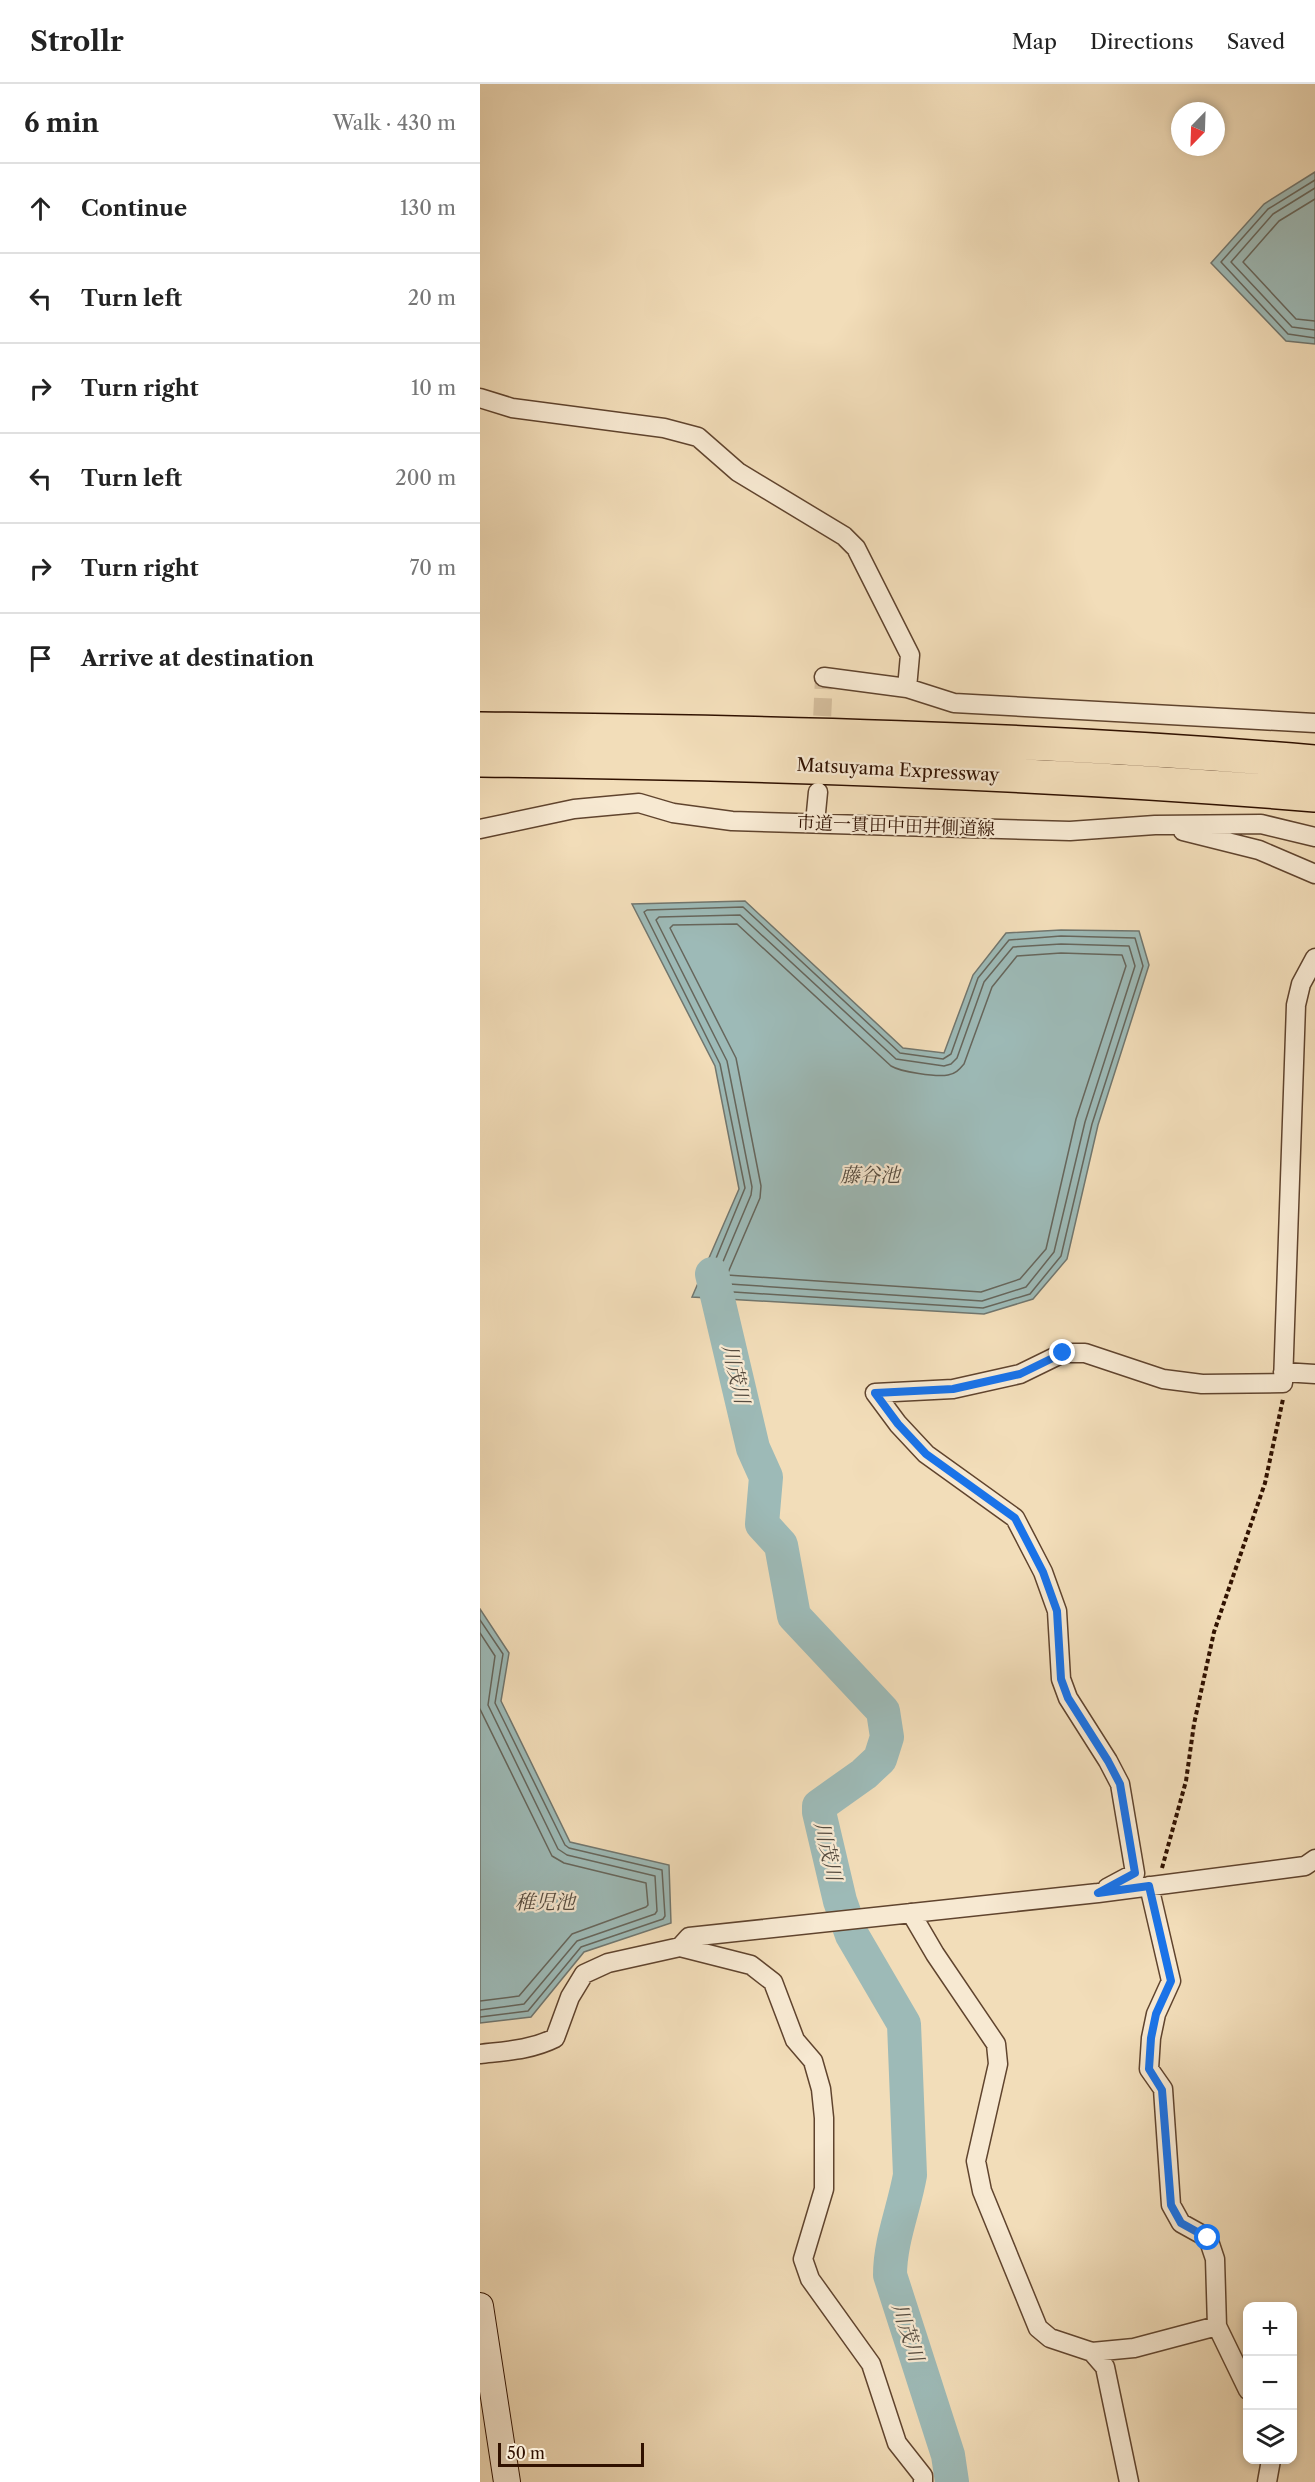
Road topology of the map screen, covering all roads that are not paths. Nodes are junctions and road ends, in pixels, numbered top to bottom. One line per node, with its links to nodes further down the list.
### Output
1 (480, 398): 3 (street)
2 (824, 677): 3 (street)
3 (907, 688): 5 (street)
4 (480, 718): 7 (highway)
5 (1315, 723)
6 (480, 729): 7 (highway, Matsuyama Expressway)
7 (742, 732): 9 (highway, Matsuyama Expressway)
8 (480, 760): 10 (highway, Matsuyama Expressway)
9 (1315, 762)
10 (793, 765): 11 (highway); 13 (highway, Matsuyama Expressway)
11 (480, 779)
12 (818, 792): 14 (street)
13 (1315, 795)
14 (815, 824): 15 (street, 市道一貫田中田井側道線); 16 (street, 市道一貫田中田井側道線)
15 (1155, 825): 17 (street, 市道一貫田中田井側道線); 18 (street)
16 (480, 829)
17 (1315, 837)
18 (1315, 874)
19 (1315, 958): 21 (street)
20 (1315, 1374): 21 (street)
21 (1283, 1377): 24 (street)
22 (1315, 1859): 23 (street)
23 (1149, 1886): 24 (street); 29 (street)
24 (1098, 1893): 25 (street)
25 (911, 1913): 26 (street); 30 (street)
26 (680, 1947): 27 (street); 34 (street)
27 (480, 2054)
28 (480, 2306): 33 (street)
29 (1217, 2326): 30 (street); 31 (street)
30 (1092, 2352): 35 (street)
31 (1243, 2380)
32 (1270, 2464): 36 (street)
33 (507, 2482)
34 (923, 2482)
35 (1129, 2482)
36 (1267, 2482)

